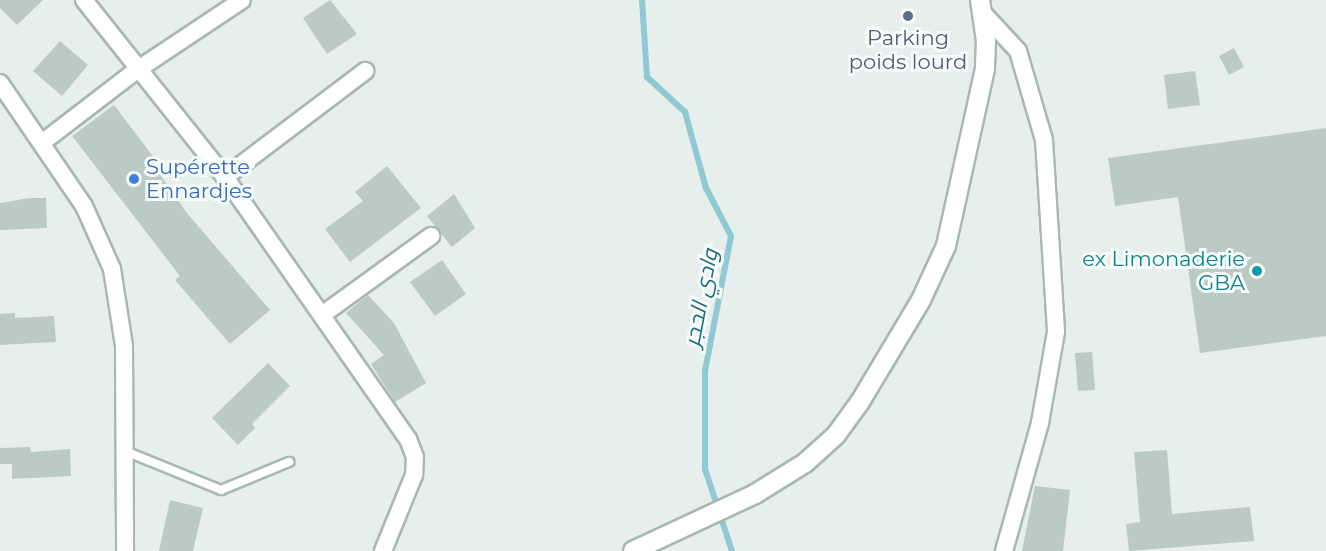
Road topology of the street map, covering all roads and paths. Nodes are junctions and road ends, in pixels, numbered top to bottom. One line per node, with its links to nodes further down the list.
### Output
1 (84, 0): 4 (street)
2 (242, 0): 4 (street)
3 (980, 5): 15 (main road); 16 (street)
4 (137, 70): 7 (street); 8 (street)
5 (364, 71): 8 (street)
6 (0, 82): 7 (street)
7 (43, 142): 11 (street)
8 (225, 177): 10 (street)
9 (431, 236): 10 (street)
10 (322, 315): 14 (street)
11 (125, 451): 12 (lane); 13 (street)
12 (288, 462)
13 (125, 551)
14 (383, 551)
15 (633, 551)
16 (1005, 551)

